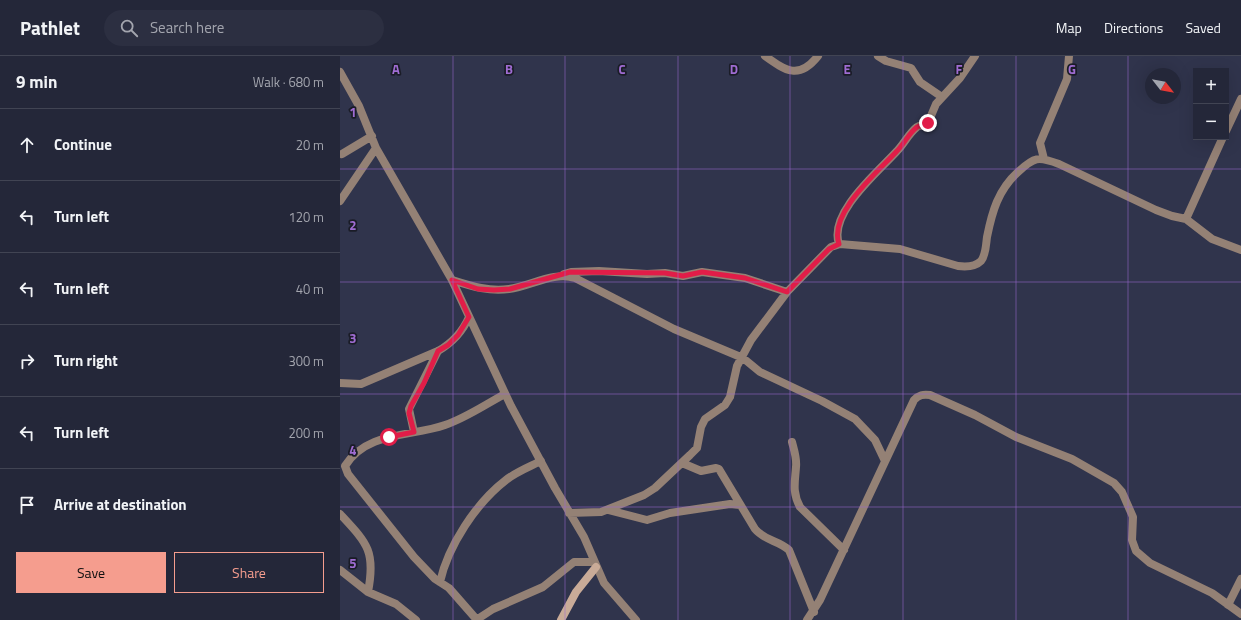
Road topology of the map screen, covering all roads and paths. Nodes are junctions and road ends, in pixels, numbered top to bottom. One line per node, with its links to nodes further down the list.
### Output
1 (765, 56): 2 (street)
2 (818, 56)
3 (878, 56): 7 (street)
4 (975, 56): 7 (street)
5 (1069, 56): 14 (street)
6 (340, 72): 10 (street)
7 (942, 97): 17 (street)
8 (1241, 99): 9 (street)
9 (1229, 125)
10 (372, 136): 12 (street); 13 (street)
11 (1222, 140): 16 (street)
12 (376, 148): 15 (street); 20 (street)
13 (342, 154)
14 (1044, 158): 16 (street); 17 (street)
15 (340, 201)
16 (1186, 219): 18 (street)
17 (839, 244): 21 (street)
18 (1241, 250)
19 (561, 276): 20 (street); 21 (street); 24 (street)
20 (452, 280): 22 (street)
21 (787, 292): 24 (street)
22 (469, 317): 23 (street); 26 (street)
23 (438, 351): 25 (street); 27 (street)
24 (742, 358): 30 (street); 31 (street)
25 (340, 383)
26 (505, 394): 27 (street); 29 (street)
27 (414, 432): 40 (street)
28 (792, 442): 36 (street)
29 (541, 461): 34 (street); 40 (street)
30 (885, 461): 36 (street); 42 (street)
31 (682, 463): 32 (street); 33 (street)
32 (740, 505): 33 (street); 43 (street)
33 (608, 510): 34 (street)
34 (569, 513): 37 (street)
35 (340, 514): 41 (street)
36 (844, 550): 43 (street)
37 (595, 564): 46 (street); 47 (street); 48 (street)
38 (340, 570): 41 (street)
39 (1241, 579): 42 (street)
40 (440, 582): 46 (street)
41 (368, 592): 45 (street)
42 (1228, 605): 44 (street)
43 (814, 612): 49 (street)
44 (1241, 614)
45 (416, 620)
46 (476, 620)
47 (560, 620)
48 (636, 620)
49 (807, 620)

